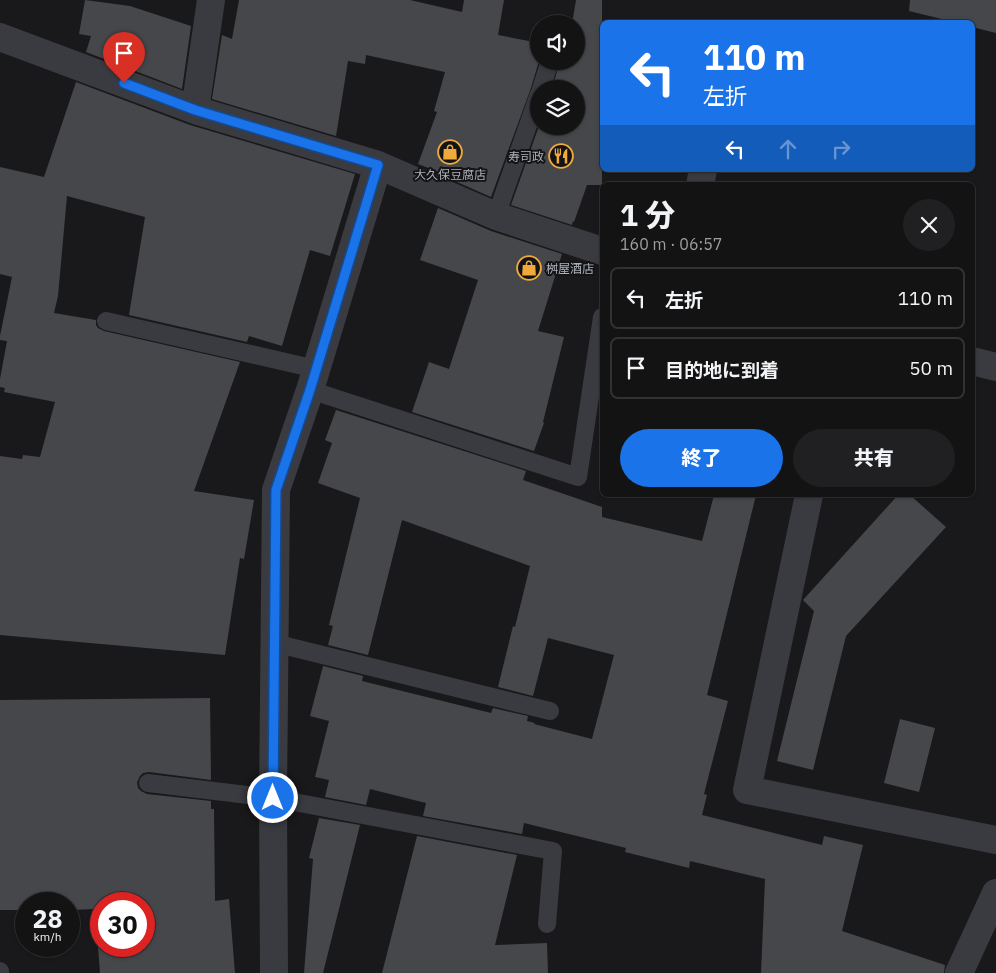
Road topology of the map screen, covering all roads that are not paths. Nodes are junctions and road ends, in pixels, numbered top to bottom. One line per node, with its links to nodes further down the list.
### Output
1 (211, 0): 3 (street)
2 (0, 36): 3 (street)
3 (195, 110): 5 (street)
4 (530, 120): 6 (lane)
5 (378, 165): 6 (street); 12 (street)
6 (496, 216): 7 (street)
7 (600, 250)
8 (106, 321): 12 (lane)
9 (600, 330): 12 (lane)
10 (975, 362): 11 (street)
11 (996, 367)
12 (313, 380): 14 (street)
13 (809, 497): 18 (street)
14 (274, 643): 15 (lane); 17 (street)
15 (550, 711)
16 (148, 783): 17 (lane)
17 (273, 798): 20 (lane); 21 (street)
18 (996, 840)
19 (996, 893): 22 (street)
20 (547, 924)
21 (274, 973)
22 (959, 973)

